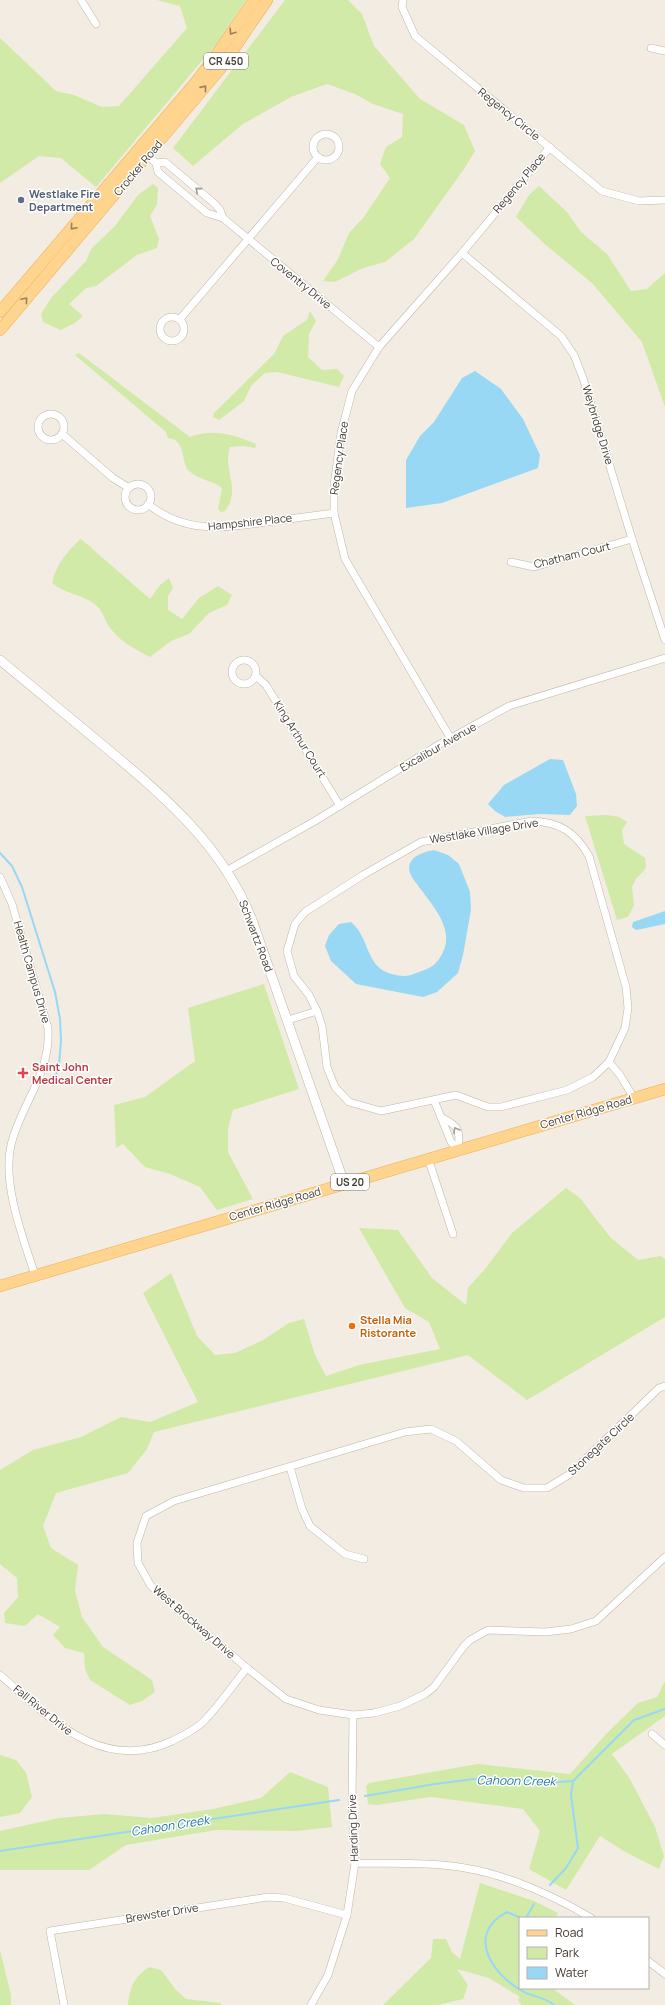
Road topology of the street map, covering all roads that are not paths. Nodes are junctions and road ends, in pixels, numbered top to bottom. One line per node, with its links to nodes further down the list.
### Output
1 (81, 0): 5 (street)
2 (254, 0): 9 (main road, Crocker Road / CR 450, one-way to 9)
3 (267, 0): 9 (main road, Crocker Road / CR 450, one-way to 3)
4 (403, 0): 8 (street, Regency Circle)
5 (96, 24)
6 (651, 48): 7 (street)
7 (665, 51)
8 (550, 146): 11 (street, Regency Circle); 14 (street, Regency Place)
9 (148, 156): 12 (street, Coventry Drive, one-way to 9); 12 (street, Coventry Drive); 15 (main road, Crocker Road / CR 450, one-way to 15); 17 (main road, Crocker Road, one-way to 9)
10 (318, 157): 13 (street)
11 (665, 200)
12 (223, 218): 13 (street, Coventry Drive)
13 (248, 239): 16 (street); 18 (street, Coventry Drive)
14 (462, 253): 18 (street, Regency Place); 23 (street, Weybridge Drive)
15 (0, 312)
16 (180, 319)
17 (0, 330)
18 (379, 347): 22 (street, Regency Place)
19 (62, 434): 20 (street)
20 (129, 488): 21 (street); 21 (street)
21 (148, 504): 22 (street, Hampshire Place)
22 (334, 513): 29 (street, Regency Place)
23 (632, 539): 24 (street, Chatham Court); 25 (street, Weybridge Drive)
24 (511, 562)
25 (665, 640)
26 (665, 658): 29 (street, Excalibur Avenue)
27 (0, 660): 31 (street, Schwartz Road)
28 (256, 676): 30 (street, King Arthur Court)
29 (451, 739): 30 (street, Excalibur Avenue)
30 (340, 806): 31 (street, Excalibur Avenue)
31 (226, 871): 34 (street, Schwartz Road)
32 (0, 877): 44 (street, Health Campus Drive)
33 (317, 1011): 34 (street); 35 (street, Westlake Village Drive); 38 (street, Westlake Village Drive)
34 (288, 1020): 42 (street, Schwartz Road)
35 (609, 1062): 37 (street); 38 (street, Westlake Village Drive)
36 (665, 1089): 37 (main road, Center Ridge Road / US 20)
37 (634, 1098): 40 (main road, Center Ridge Road / US 20)
38 (434, 1100): 39 (street)
39 (441, 1117): 40 (street); 40 (street, one-way to 39)
40 (458, 1149): 41 (main road, Center Ridge Road / US 20)
41 (428, 1158): 42 (main road, Center Ridge Road / US 20); 43 (street)
42 (344, 1183): 44 (main road, Center Ridge Road / US 20)
43 (453, 1234)
44 (35, 1275): 45 (main road, Center Ridge Road / US 20)
45 (0, 1286)
46 (665, 1386): 47 (street, Stonegate Circle)
47 (290, 1467): 49 (street); 50 (street, West Brockway Drive)
48 (665, 1557): 52 (street, West Brockway Drive)
49 (364, 1559)
50 (247, 1668): 51 (street, Fall River Drive); 52 (street, West Brockway Drive)
51 (0, 1675)
52 (353, 1715): 55 (street, Harding Drive)
53 (652, 1734): 54 (street)
54 (665, 1745)
55 (355, 1863): 56 (street, Harding Drive); 57 (street)
56 (347, 1915): 60 (street, Brewster Drive); 61 (street, Harding Drive)
57 (589, 1917)
58 (649, 1962): 59 (street)
59 (665, 1974)
60 (64, 2005)
61 (311, 2005)

